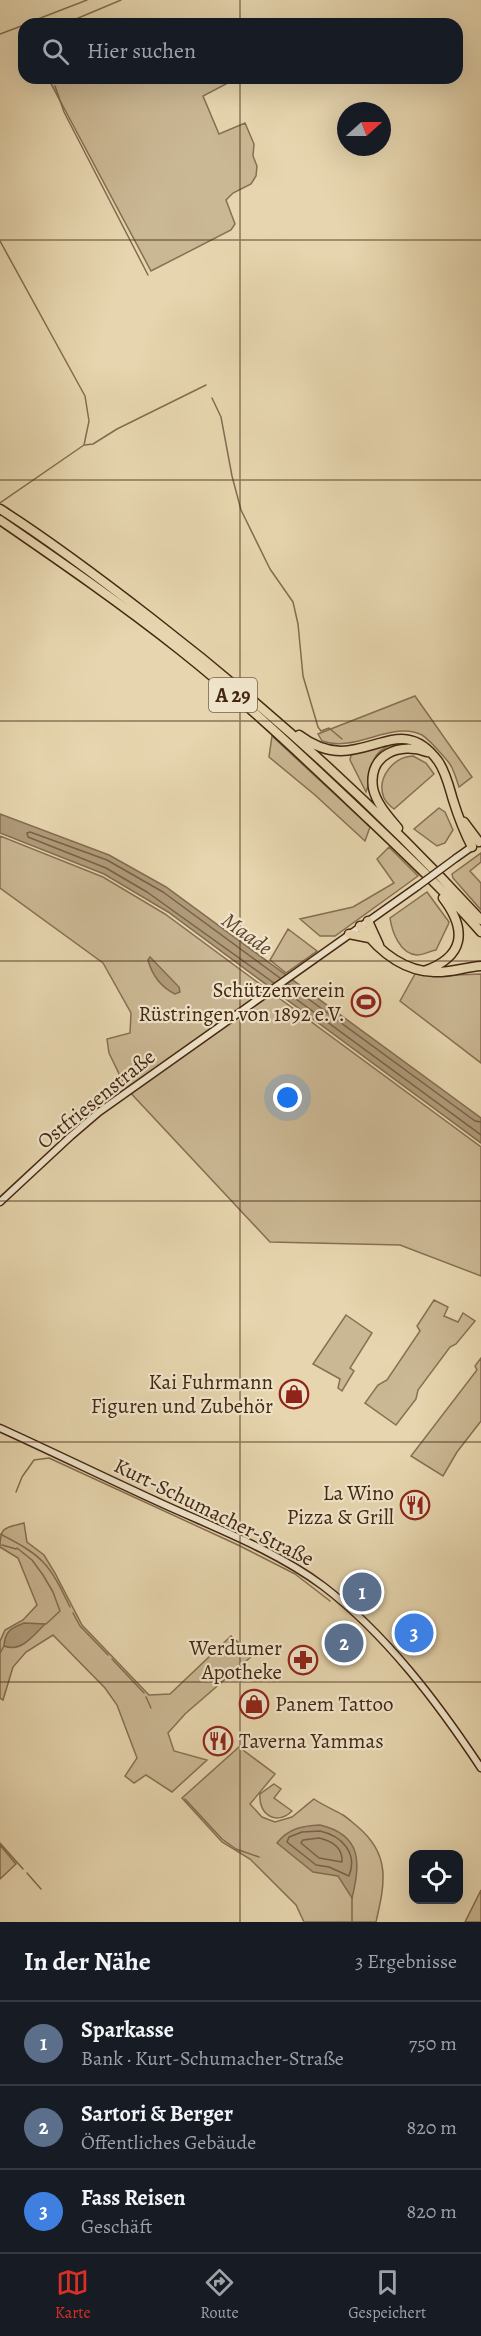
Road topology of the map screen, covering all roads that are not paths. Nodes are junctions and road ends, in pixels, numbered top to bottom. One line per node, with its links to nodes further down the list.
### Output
1 (0, 508): 3 (highway, A 29)
2 (0, 520): 10 (highway, A 29)
3 (276, 720): 4 (highway); 8 (highway, A 29)
4 (430, 753): 5 (highway); 8 (highway)
5 (460, 817): 6 (highway); 9 (highway)
6 (469, 827): 7 (highway); 9 (highway)
7 (481, 830)
8 (408, 843): 11 (highway, A 29)
9 (477, 843): 12 (street, Ostfriesenstraße, bridge)
10 (413, 861): 13 (highway, A 29); 18 (highway)
11 (481, 920)
12 (364, 924): 14 (street, Ostfriesenstraße); 15 (highway); 16 (highway)
13 (481, 932)
14 (349, 934): 15 (highway); 19 (street, Ostfriesenstraße)
15 (369, 938): 16 (highway)
16 (380, 946): 18 (highway)
17 (481, 966): 18 (highway)
18 (424, 971)
19 (0, 1202)
20 (0, 1428): 21 (street, Kurt-Schumacher-Straße)
21 (481, 1768)

